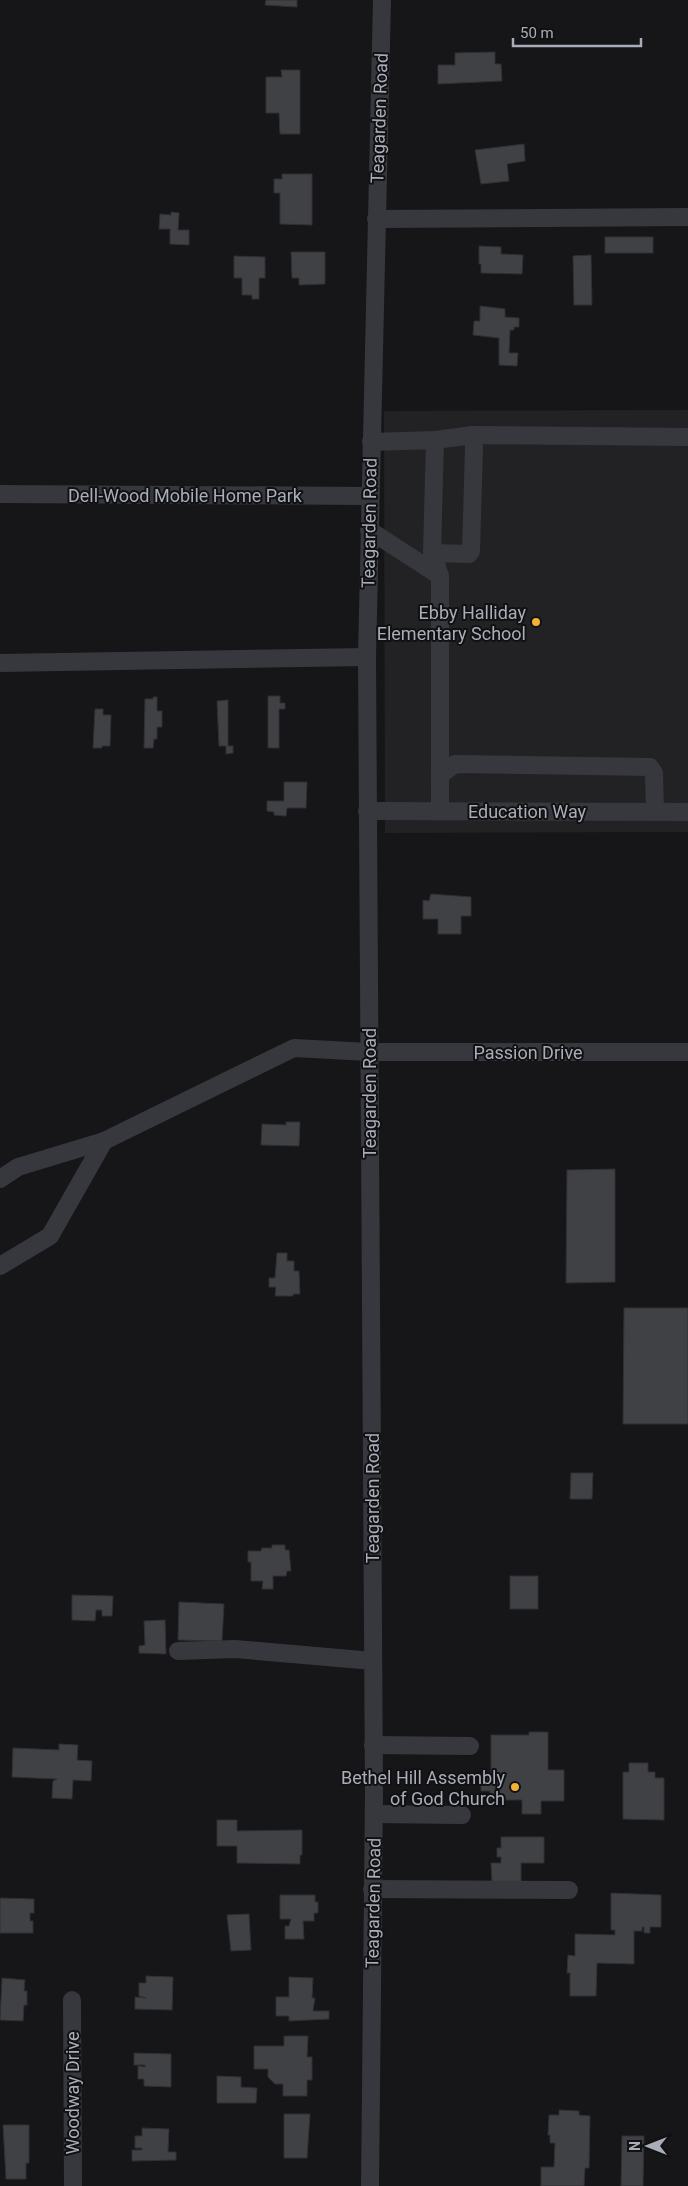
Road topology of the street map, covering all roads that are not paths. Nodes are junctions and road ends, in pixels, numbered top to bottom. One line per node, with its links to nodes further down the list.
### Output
1 (382, 0): 3 (street, Teagarden Road)
2 (688, 217): 3 (street)
3 (376, 219): 7 (street, Teagarden Road)
4 (473, 435): 5 (street); 6 (street); 11 (street)
5 (688, 437)
6 (435, 440): 7 (street); 11 (street)
7 (371, 442): 9 (street, Teagarden Road)
8 (0, 494): 9 (street, Dell-Wood Mobile Home Park)
9 (370, 496): 10 (street, Teagarden Road)
10 (370, 530): 12 (street); 13 (street, Teagarden Road)
11 (432, 553): 12 (street)
12 (440, 576): 15 (street)
13 (367, 657): 14 (street); 16 (street, Teagarden Road)
14 (0, 663)
15 (440, 775): 17 (street); 18 (street)
16 (367, 811): 17 (street, Education Way); 20 (street, Teagarden Road)
17 (440, 811): 18 (street, Education Way)
18 (655, 812): 19 (street, Education Way)
19 (688, 812)
20 (369, 1052): 21 (street, Passion Drive); 22 (street, Passion Drive); 26 (street, Teagarden Road)
21 (688, 1052)
22 (104, 1141): 23 (street, Passion Drive); 24 (street)
23 (0, 1179)
24 (0, 1266)
25 (178, 1651): 26 (street)
26 (373, 1662): 27 (street, Teagarden Road)
27 (373, 1745): 28 (street); 29 (street, Teagarden Road)
28 (470, 1746)
29 (374, 1814): 30 (street); 31 (street, Teagarden Road)
30 (462, 1815)
31 (372, 1889): 32 (street); 35 (street, Teagarden Road)
32 (569, 1890)
33 (72, 2000): 34 (street, Woodway Drive)
34 (73, 2186)
35 (370, 2186)

